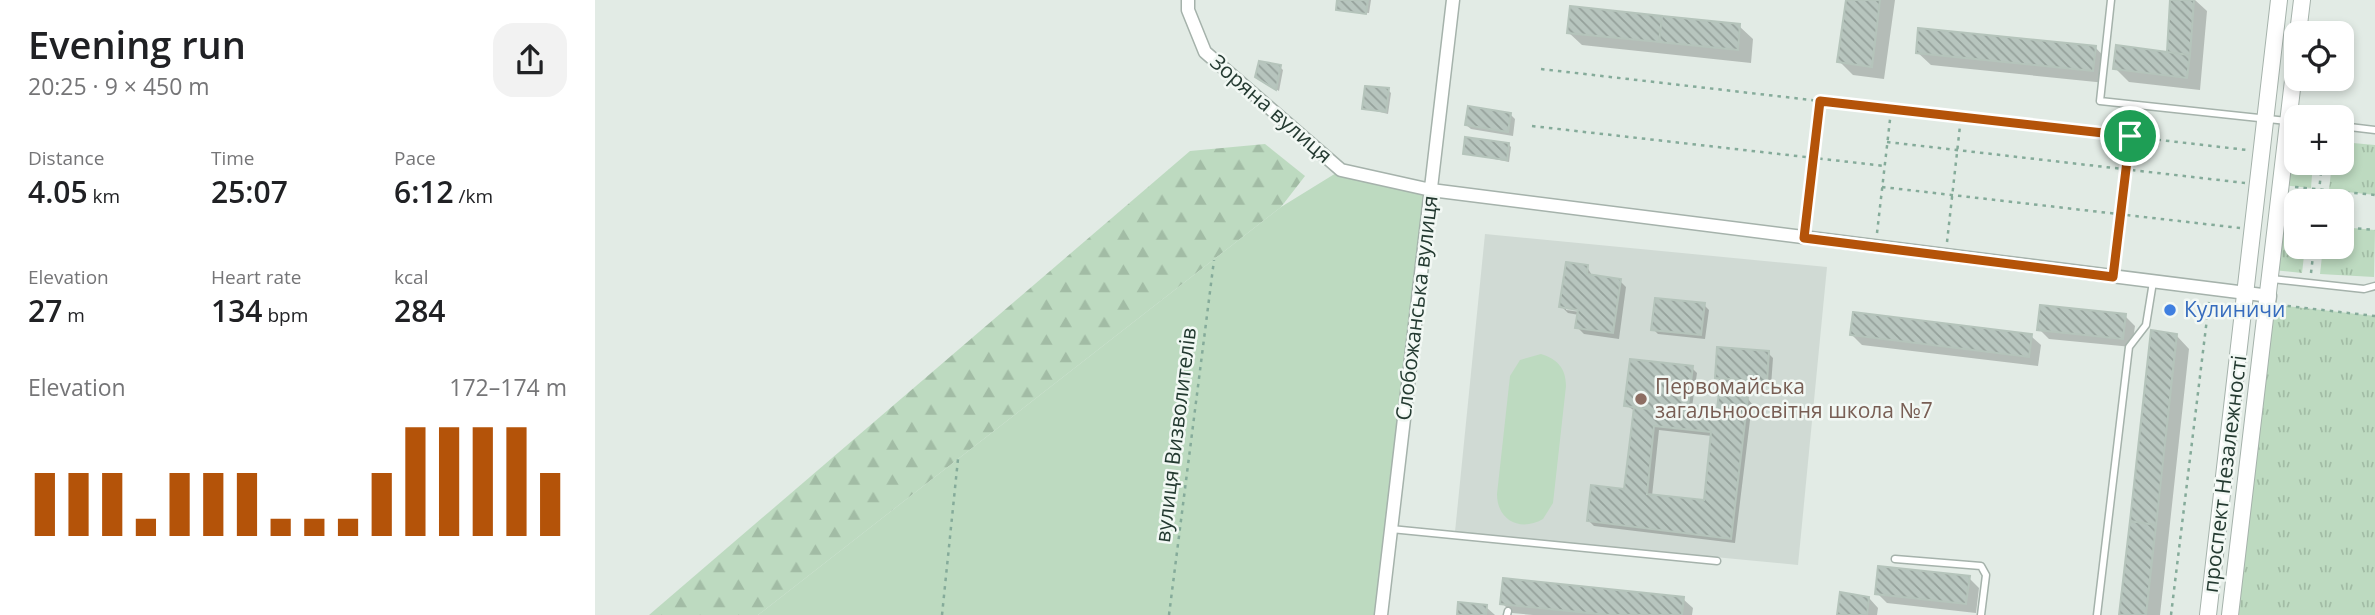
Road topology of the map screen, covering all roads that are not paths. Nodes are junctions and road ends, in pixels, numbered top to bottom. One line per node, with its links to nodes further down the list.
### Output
1 (1188, 0): 12 (street, Зоряна вулиця)
2 (1453, 0): 12 (street, Слобожанська вулиця)
3 (2111, 0): 7 (lane)
4 (2279, 0): 7 (street, проспект Незалежності)
5 (2302, 0): 6 (street)
6 (2299, 21)
7 (2266, 118): 8 (lane); 16 (street, проспект Незалежності)
8 (2284, 120)
9 (2354, 128): 10 (lane)
10 (2375, 130)
11 (2284, 168): 13 (street, проспект Незалежності)
12 (1431, 190): 14 (street, Зоряна вулиця); 18 (street, Слобожанська вулиця)
13 (2271, 279): 15 (lane); 17 (street, проспект Незалежності)
14 (2153, 282): 16 (street, Зоряна вулиця); 23 (lane)
15 (2375, 286)
16 (2246, 294): 17 (street, Зоряна вулиця); 24 (street, проспект Незалежності)
17 (2269, 300): 25 (street, проспект Незалежності)
18 (1391, 529): 20 (lane); 21 (street, Слобожанська вулиця)
19 (1895, 559): 22 (lane)
20 (1717, 561)
21 (1381, 615)
22 (1982, 615)
23 (2097, 615)
24 (2208, 615)
25 (2230, 615)

